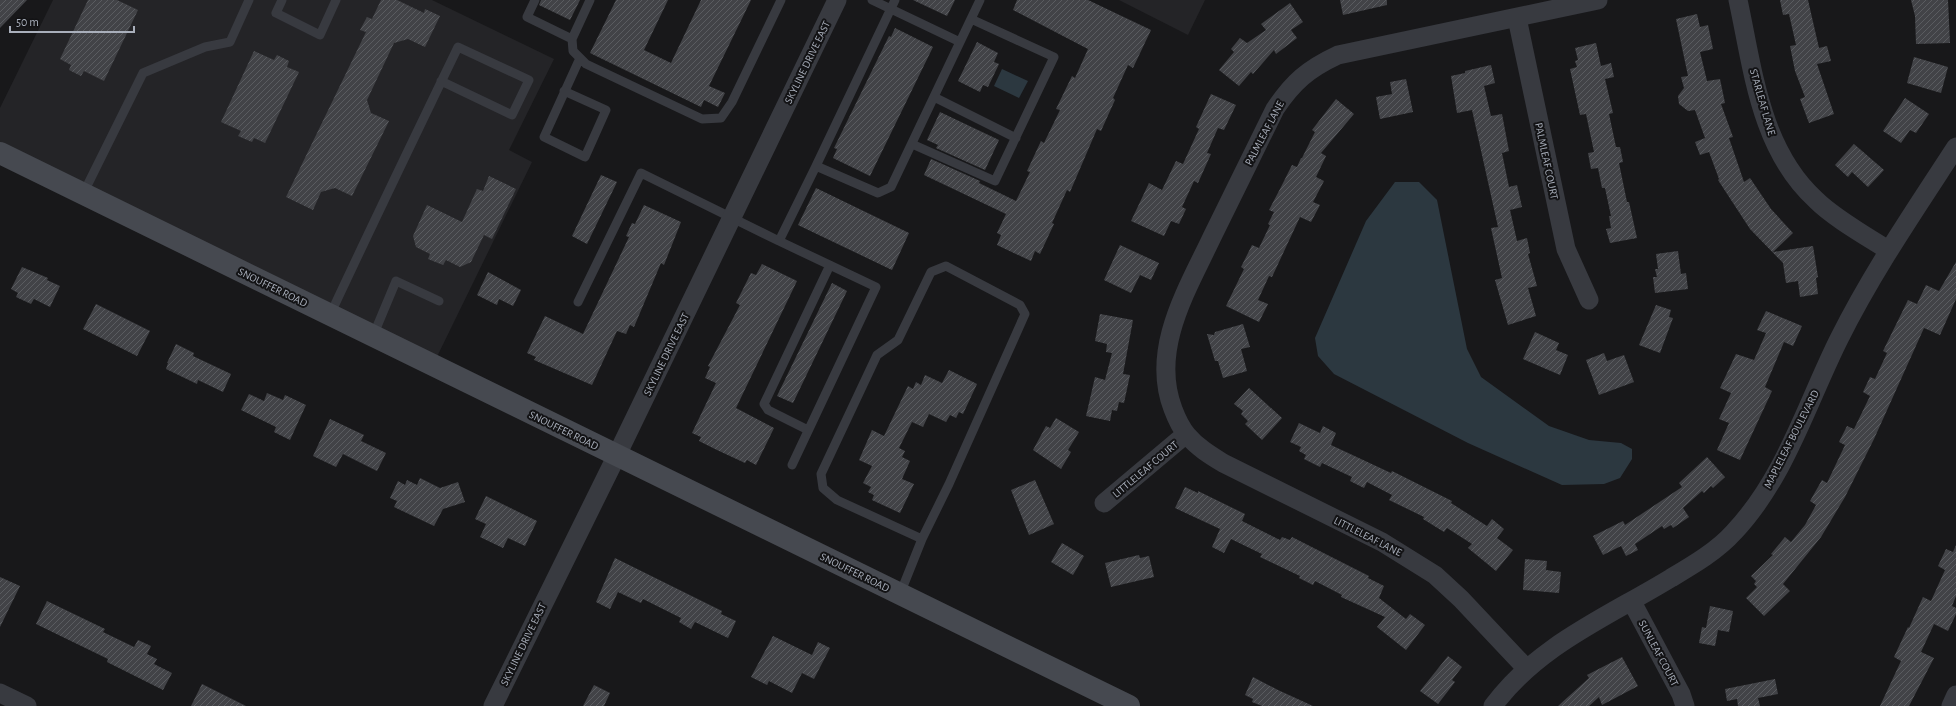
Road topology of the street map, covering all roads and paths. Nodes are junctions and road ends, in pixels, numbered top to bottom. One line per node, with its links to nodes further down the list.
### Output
1 (249, 0): 27 (lane)
2 (282, 0): 3 (lane)
3 (336, 0)
4 (535, 0): 16 (lane)
5 (590, 0): 16 (lane)
6 (781, 0): 18 (lane)
7 (837, 0): 28 (street, SKYLINE DRIVE EAST)
8 (872, 0): 13 (lane)
9 (895, 0): 13 (lane)
10 (980, 0): 15 (lane)
11 (1598, 0): 14 (street, PALMLEAF LANE)
12 (1738, 0): 30 (street, STARLEAF LANE)
13 (891, 9): 17 (lane); 26 (lane)
14 (1517, 18): 32 (street, PALMLEAF COURT); 38 (street, PALMLEAF LANE)
15 (971, 19): 17 (lane); 22 (lane)
16 (572, 39): 18 (lane)
17 (960, 42): 21 (lane)
18 (580, 58): 20 (lane)
19 (441, 81): 19 (lane); 35 (lane)
20 (564, 91): 20 (lane)
21 (934, 97): 22 (lane); 23 (lane)
22 (1016, 138): 23 (lane)
23 (912, 144): 26 (lane)
24 (1956, 147): 30 (street, MAPLELEAF BOULEVARD)
25 (0, 153): 27 (main road, SNOUFFER ROAD)
26 (816, 166): 29 (lane)
27 (83, 194): 35 (main road, SNOUFFER ROAD)
28 (731, 218): 29 (lane); 34 (lane); 39 (street, SKYLINE DRIVE EAST)
29 (779, 241): 31 (lane)
30 (1888, 250): 44 (street, MAPLELEAF BOULEVARD)
31 (830, 265): 37 (lane); 37 (lane)
32 (1590, 300)
33 (439, 301): 36 (lane)
34 (578, 302)
35 (330, 315): 36 (main road, SNOUFFER ROAD)
36 (373, 336): 39 (main road, SNOUFFER ROAD)
37 (808, 430): 40 (lane)
38 (1186, 434): 41 (street, LITTLELEAF COURT); 45 (street, LITTLELEAF LANE)
39 (617, 455): 43 (main road, SNOUFFER ROAD); 49 (street, SKYLINE DRIVE EAST)
40 (792, 465)
41 (1104, 503)
42 (922, 539): 42 (lane); 43 (lane)
43 (900, 594): 50 (main road, SNOUFFER ROAD)
44 (1632, 602): 45 (street, MAPLELEAF BOULEVARD); 52 (street, SUNLEAF COURT)
45 (1526, 668): 51 (street, MAPLELEAF BOULEVARD)
46 (0, 693): 48 (street)
47 (1956, 695): 53 (street)
48 (27, 706)
49 (493, 706)
50 (1129, 706)
51 (1493, 706)
52 (1685, 706)
53 (1951, 706)

